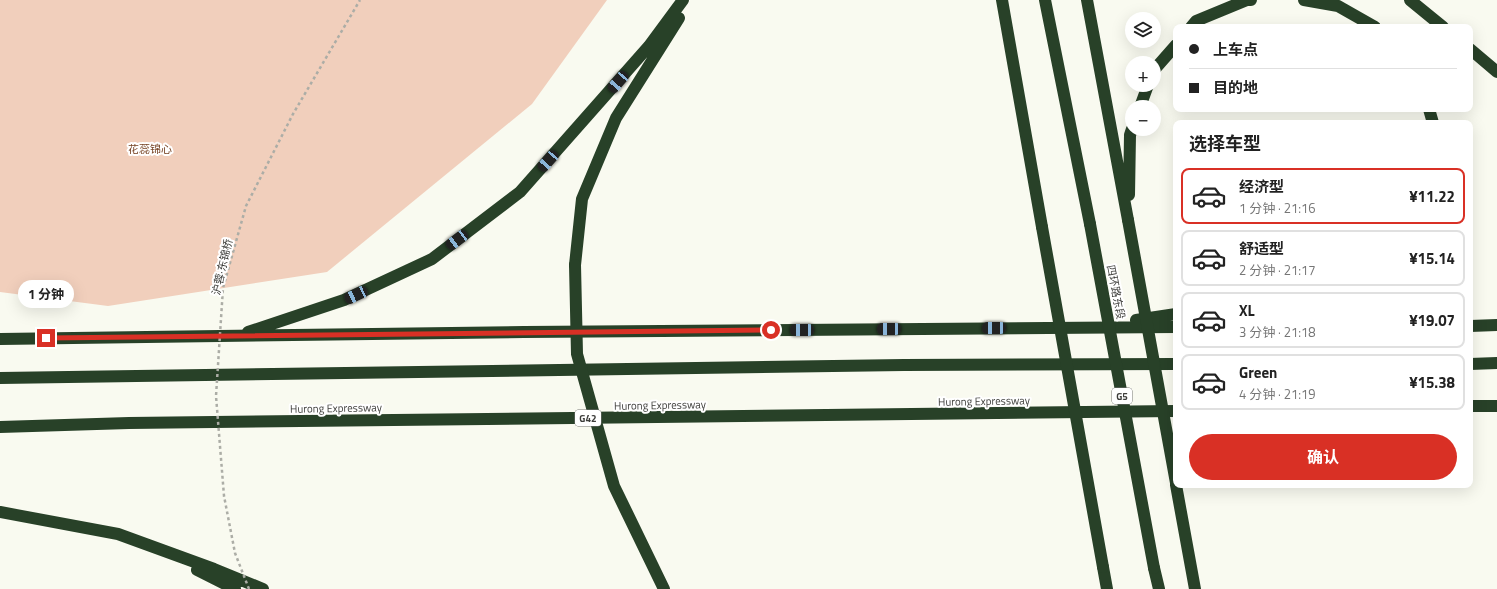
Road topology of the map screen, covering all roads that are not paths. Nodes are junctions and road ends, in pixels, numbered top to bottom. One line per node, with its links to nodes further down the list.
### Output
1 (683, 0): 23 (highway)
2 (690, 0): 40 (highway, bridge)
3 (1002, 0): 41 (highway, bridge)
4 (1045, 0): 42 (highway, 四环路东段 / G5, bridge)
5 (1087, 0): 17 (highway)
6 (1252, 0): 9 (highway)
7 (1304, 0): 10 (highway)
8 (1410, 0): 11 (highway)
9 (1194, 24)
10 (1370, 24)
11 (1439, 24)
12 (1173, 48): 14 (highway)
13 (1473, 52): 15 (highway)
14 (1161, 62)
15 (1497, 72)
16 (1130, 136): 17 (highway)
17 (1128, 220): 33 (highway, bridge)
18 (1173, 314): 22 (highway)
19 (1473, 326): 20 (highway)
20 (1497, 326)
21 (1173, 327): 22 (highway)
22 (1085, 328): 23 (highway)
23 (237, 335): 24 (highway)
24 (0, 339)
25 (1497, 363): 27 (highway)
26 (1173, 364): 28 (highway)
27 (1473, 364)
28 (0, 378)
29 (1473, 406): 30 (highway)
30 (1497, 406)
31 (1173, 410): 32 (highway, Hurong Expressway / G42)
32 (0, 427)
33 (1173, 468)
34 (1177, 488): 37 (highway)
35 (0, 512): 36 (highway)
36 (144, 544): 38 (highway); 39 (highway)
37 (1195, 584)
38 (235, 589)
39 (262, 589)
40 (664, 589)
41 (1107, 589)
42 (1159, 589)

